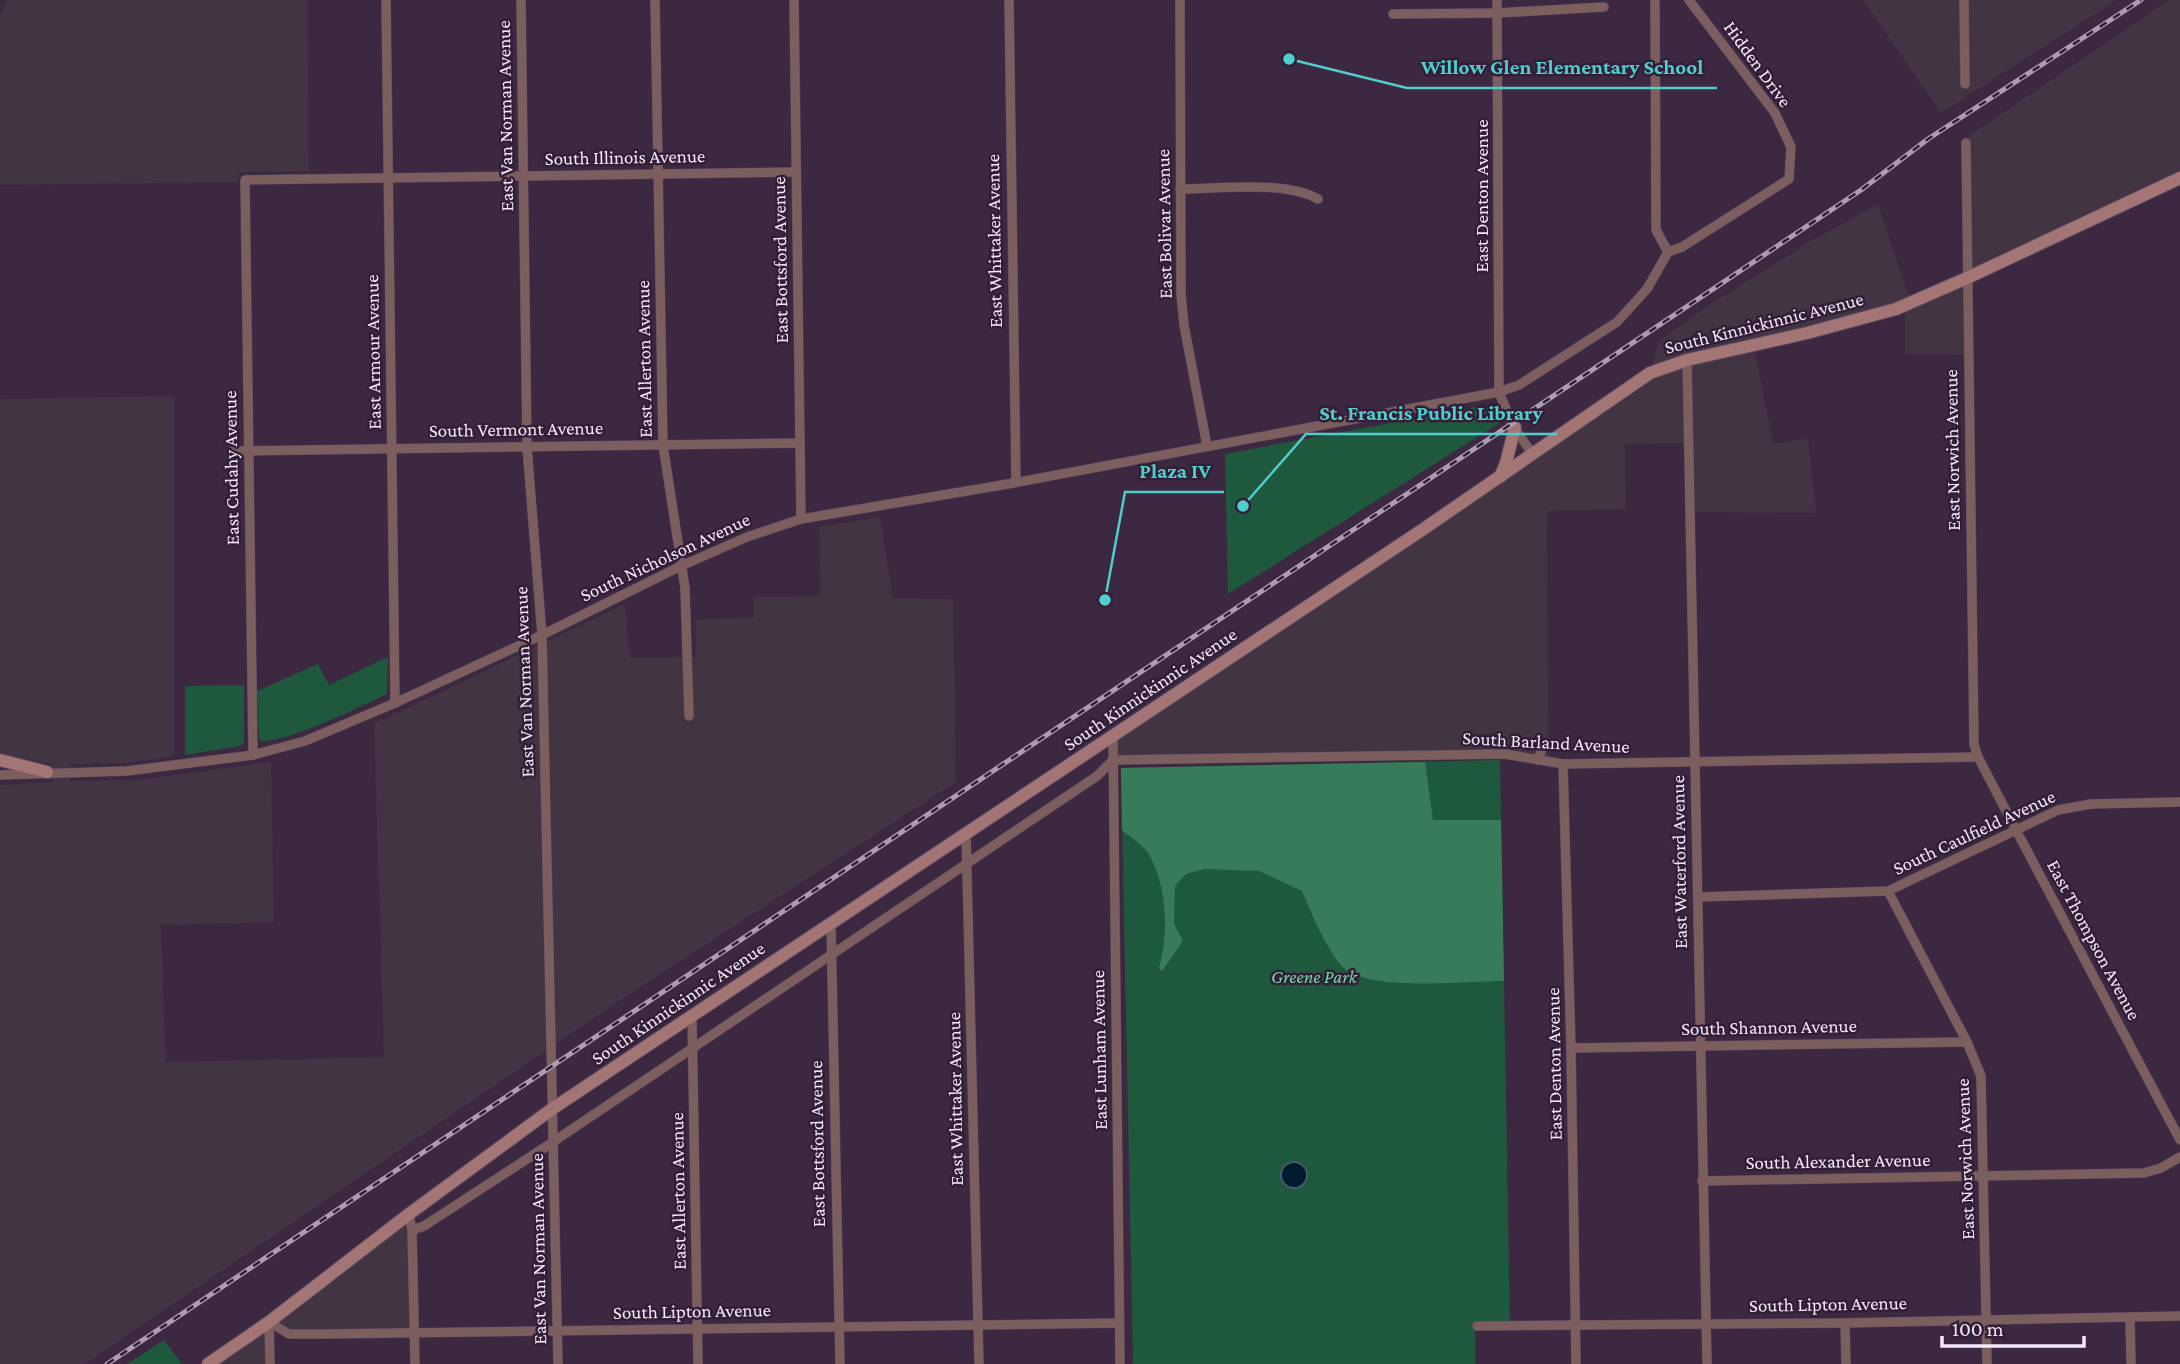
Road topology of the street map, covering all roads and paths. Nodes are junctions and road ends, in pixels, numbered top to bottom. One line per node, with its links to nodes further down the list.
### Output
1 (386, 0): 19 (street, East Armour Avenue)
2 (521, 0): 18 (street, East Van Norman Avenue)
3 (655, 0): 17 (street, East Allerton Avenue)
4 (794, 0): 16 (street, East Bottsford Avenue)
5 (1009, 0): 38 (street, East Whittaker Avenue)
6 (1180, 0): 22 (street, East Bolivar Avenue)
7 (1497, 0): 13 (street, East Denton Avenue)
8 (1655, 0): 24 (street)
9 (1689, 0): 24 (street, Hidden Drive)
10 (1965, 0): 14 (street)
11 (1604, 7): 13 (street)
12 (1393, 13): 13 (street)
13 (1497, 13): 27 (street, East Denton Avenue)
14 (1965, 83)
15 (1966, 143): 25 (street, East Norwich Avenue)
16 (796, 172): 17 (street, South Illinois Avenue); 29 (street, East Bottsford Avenue)
17 (658, 174): 18 (street, South Illinois Avenue); 30 (street, East Allerton Avenue)
18 (524, 176): 19 (street, South Illinois Avenue); 32 (street, East Van Norman Avenue)
19 (389, 177): 21 (street, South Illinois Avenue); 33 (street, East Armour Avenue)
20 (2180, 178): 25 (street, South Kinnickinnic Avenue)
21 (245, 180): 34 (street, East Cudahy Avenue)
22 (1180, 189): 23 (street); 31 (street, East Bolivar Avenue)
23 (1318, 199)
24 (1668, 252): 27 (street)
25 (1967, 278): 26 (street, South Kinnickinnic Avenue); 47 (street, East Norwich Avenue)
26 (1687, 360): 36 (street, South Kinnickinnic Avenue); 51 (street, East Waterford Avenue)
27 (1499, 392): 28 (street); 31 (street, South Nicholson Avenue)
28 (1515, 427): 36 (street); 37 (street)
29 (800, 443): 30 (street, South Vermont Avenue); 39 (street, East Bottsford Avenue)
30 (663, 445): 32 (street, South Vermont Avenue); 40 (street, East Allerton Avenue)
31 (1207, 446): 38 (street, South Nicholson Avenue)
32 (527, 447): 33 (street, South Vermont Avenue); 41 (street, East Van Norman Avenue)
33 (392, 448): 34 (street, South Vermont Avenue); 42 (street, East Armour Avenue)
34 (248, 450): 35 (street, South Vermont Avenue); 46 (street, East Cudahy Avenue)
35 (232, 451)
36 (1533, 455): 37 (street, South Kinnickinnic Avenue)
37 (1500, 477): 44 (street, South Kinnickinnic Avenue)
38 (1016, 482): 39 (street, South Nicholson Avenue)
39 (801, 519): 40 (street, South Nicholson Avenue)
40 (681, 566): 41 (street, South Nicholson Avenue); 43 (street, East Allerton Avenue)
41 (542, 635): 42 (street, South Nicholson Avenue); 68 (street, East Van Norman Avenue)
42 (395, 703): 46 (street, South Nicholson Avenue)
43 (689, 716)
44 (1113, 737): 49 (street, East Lunham Avenue); 57 (street, South Kinnickinnic Avenue)
45 (1543, 745): 50 (street)
46 (253, 755): 53 (street, South Nicholson Avenue)
47 (1978, 757): 51 (street, South Barland Avenue); 56 (street, East Thompson Avenue)
48 (0, 760): 53 (street)
49 (1113, 760): 50 (street, South Barland Avenue); 58 (street, South Kinnickinnic Avenue); 80 (street, East Lunham Avenue)
50 (1538, 760): 52 (street, South Barland Avenue)
51 (1695, 763): 52 (street, South Barland Avenue); 60 (street, East Waterford Avenue)
52 (1563, 764): 67 (street, East Denton Avenue)
53 (47, 772): 54 (street, South Nicholson Avenue)
54 (0, 775)
55 (2180, 802): 56 (street, South Caulfield Avenue)
56 (2015, 828): 59 (street, South Caulfield Avenue); 69 (street, East Thompson Avenue)
57 (966, 833): 58 (street, East Whittaker Avenue); 61 (street, South Kinnickinnic Avenue)
58 (967, 862): 62 (street, South Kinnickinnic Avenue); 83 (street, East Whittaker Avenue)
59 (1888, 891): 60 (street, South Caulfield Avenue); 64 (street, East Norwich Avenue)
60 (1698, 897): 65 (street, East Waterford Avenue)
61 (831, 924): 62 (street, East Bottsford Avenue); 63 (street, South Kinnickinnic Avenue)
62 (830, 954): 66 (street, South Kinnickinnic Avenue); 85 (street, East Bottsford Avenue)
63 (692, 1018): 66 (street, East Allerton Avenue); 68 (street, South Kinnickinnic Avenue)
64 (1967, 1042): 65 (street, South Shannon Avenue); 72 (street, East Norwich Avenue)
65 (1700, 1046): 67 (street, South Shannon Avenue); 73 (street, East Waterford Avenue)
66 (692, 1048): 70 (street, South Kinnickinnic Avenue); 87 (street, East Allerton Avenue)
67 (1571, 1048): 84 (street, East Denton Avenue)
68 (552, 1109): 70 (street, East Van Norman Avenue); 74 (street, South Kinnickinnic Avenue)
69 (2180, 1140)
70 (553, 1142): 75 (street, South Kinnickinnic Avenue); 88 (street, East Van Norman Avenue)
71 (2180, 1157): 72 (street, South Alexander Avenue)
72 (1984, 1177): 73 (street, South Alexander Avenue); 78 (street, East Norwich Avenue)
73 (1702, 1181): 81 (street, East Waterford Avenue)
74 (409, 1214): 75 (street); 79 (street, South Kinnickinnic Avenue)
75 (412, 1230): 89 (street)
76 (2180, 1316): 77 (street, South Lipton Avenue)
77 (2130, 1317): 78 (street, South Lipton Avenue); 102 (street)
78 (1987, 1319): 82 (street, South Lipton Avenue); 101 (street, East Norwich Avenue)
79 (269, 1322): 89 (street, South Lipton Avenue); 90 (street, South Kinnickinnic Avenue); 91 (street)
80 (1119, 1323): 83 (street, South Lipton Avenue); 97 (street, East Lunham Avenue)
81 (1706, 1323): 82 (street, South Lipton Avenue); 84 (street, South Lipton Avenue); 99 (street, East Waterford Avenue)
82 (1845, 1323): 100 (street)
83 (979, 1325): 85 (street, South Lipton Avenue); 96 (street, East Whittaker Avenue)
84 (1575, 1325): 86 (street, South Lipton Avenue); 98 (street, East Denton Avenue)
85 (838, 1326): 87 (street, South Lipton Avenue); 95 (street, East Bottsford Avenue)
86 (1477, 1326)
87 (698, 1328): 88 (street, South Lipton Avenue); 94 (street, East Allerton Avenue)
88 (557, 1330): 89 (street, South Lipton Avenue); 93 (street, East Van Norman Avenue)
89 (414, 1332): 92 (street)
90 (208, 1364)
91 (270, 1364)
92 (415, 1364)
93 (558, 1364)
94 (698, 1364)
95 (840, 1364)
96 (979, 1364)
97 (1121, 1364)
98 (1576, 1364)
99 (1707, 1364)
100 (1846, 1364)
101 (1987, 1364)
102 (2131, 1364)

